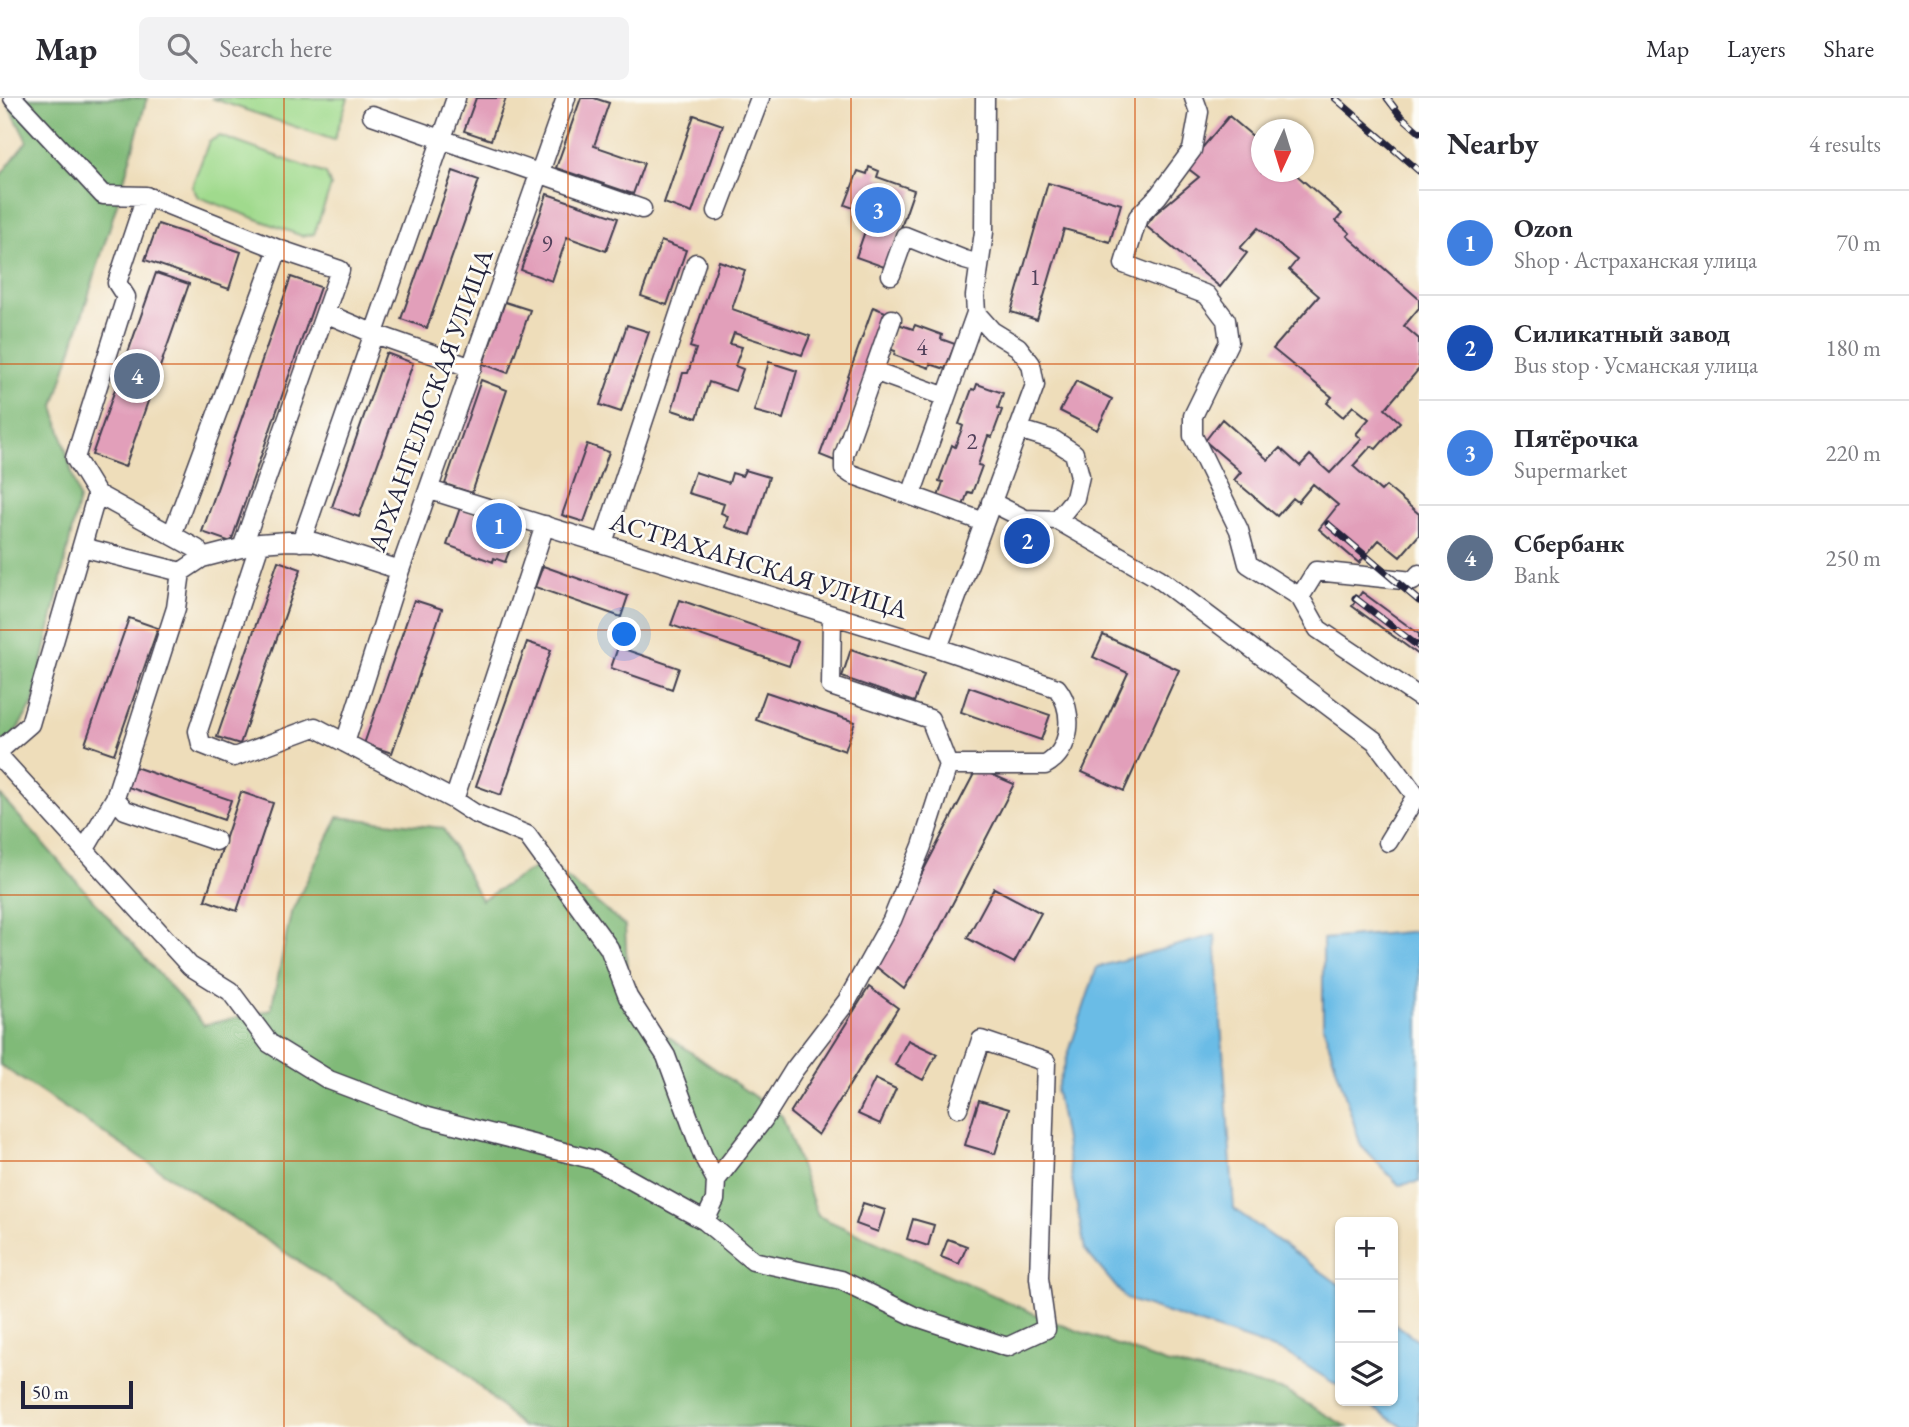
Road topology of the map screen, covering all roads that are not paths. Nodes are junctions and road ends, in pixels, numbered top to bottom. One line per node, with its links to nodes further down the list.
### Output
1 (13, 98): 10 (street)
2 (456, 98): 8 (street)
3 (566, 98): 9 (street, АРХАНГЕЛЬСКАЯ УЛИЦА)
4 (760, 98): 12 (street)
5 (985, 98): 15 (street)
6 (1194, 98): 42 (street)
7 (372, 115): 8 (street)
8 (441, 139): 9 (street); 20 (street)
9 (539, 174): 11 (street); 21 (street, АРХАНГЕЛЬСКАЯ УЛИЦА)
10 (146, 196): 13 (street); 26 (street)
11 (642, 209)
12 (717, 211)
13 (278, 249): 17 (street); 32 (street)
14 (696, 263): 35 (street)
15 (979, 264): 16 (street); 18 (street)
16 (891, 275)
17 (325, 313): 20 (street); 37 (street)
18 (976, 313): 23 (street); 24 (street)
19 (892, 319): 22 (street)
20 (374, 333): 21 (street); 33 (street)
21 (472, 368): 25 (street, АРХАНГЕЛЬСКАЯ УЛИЦА)
22 (874, 371): 23 (street); 27 (street)
23 (946, 397): 27 (street)
24 (1018, 429): 28 (street); 29 (street)
25 (430, 489): 31 (street, АСТРАХАНСКАЯ УЛИЦА); 39 (street, АРХАНГЕЛЬСКАЯ УЛИЦА)
26 (97, 494): 32 (street); 36 (street)
27 (911, 495): 30 (street)
28 (991, 502): 29 (street); 30 (street)
29 (1058, 520): 53 (street)
30 (984, 522): 44 (street)
31 (545, 525): 35 (street, АСТРАХАНСКАЯ УЛИЦА); 51 (street)
32 (172, 535): 38 (street)
33 (301, 542): 34 (street, АРХАНГЕЛЬСКАЯ УЛИЦА); 39 (street, АРХАНГЕЛЬСКАЯ УЛИЦА)
34 (260, 543): 37 (street, АРХАНГЕЛЬСКАЯ УЛИЦА); 46 (street)
35 (603, 543): 43 (street, АСТРАХАНСКАЯ УЛИЦА)
36 (82, 547): 40 (street); 47 (street)
37 (242, 548): 38 (street, АРХАНГЕЛЬСКАЯ УЛИЦА)
38 (202, 558): 40 (street, АРХАНГЕЛЬСКАЯ УЛИЦА)
39 (400, 570): 46 (street)
40 (181, 572): 50 (street)
41 (1419, 574): 42 (street)
42 (1300, 597): 45 (street)
43 (832, 615): 44 (street, АСТРАХАНСКАЯ УЛИЦА); 49 (street)
44 (938, 648): 49 (street, АСТРАХАНСКАЯ УЛИЦА)
45 (1419, 697)
46 (345, 743): 51 (street)
47 (0, 750)
48 (0, 757): 54 (street)
49 (948, 765): 56 (street)
50 (115, 798): 52 (street); 54 (street)
51 (454, 800): 56 (street)
52 (216, 841)
53 (1388, 842)
54 (85, 849): 57 (street)
55 (958, 1108): 57 (street)
56 (716, 1180): 57 (street)
57 (705, 1221)

